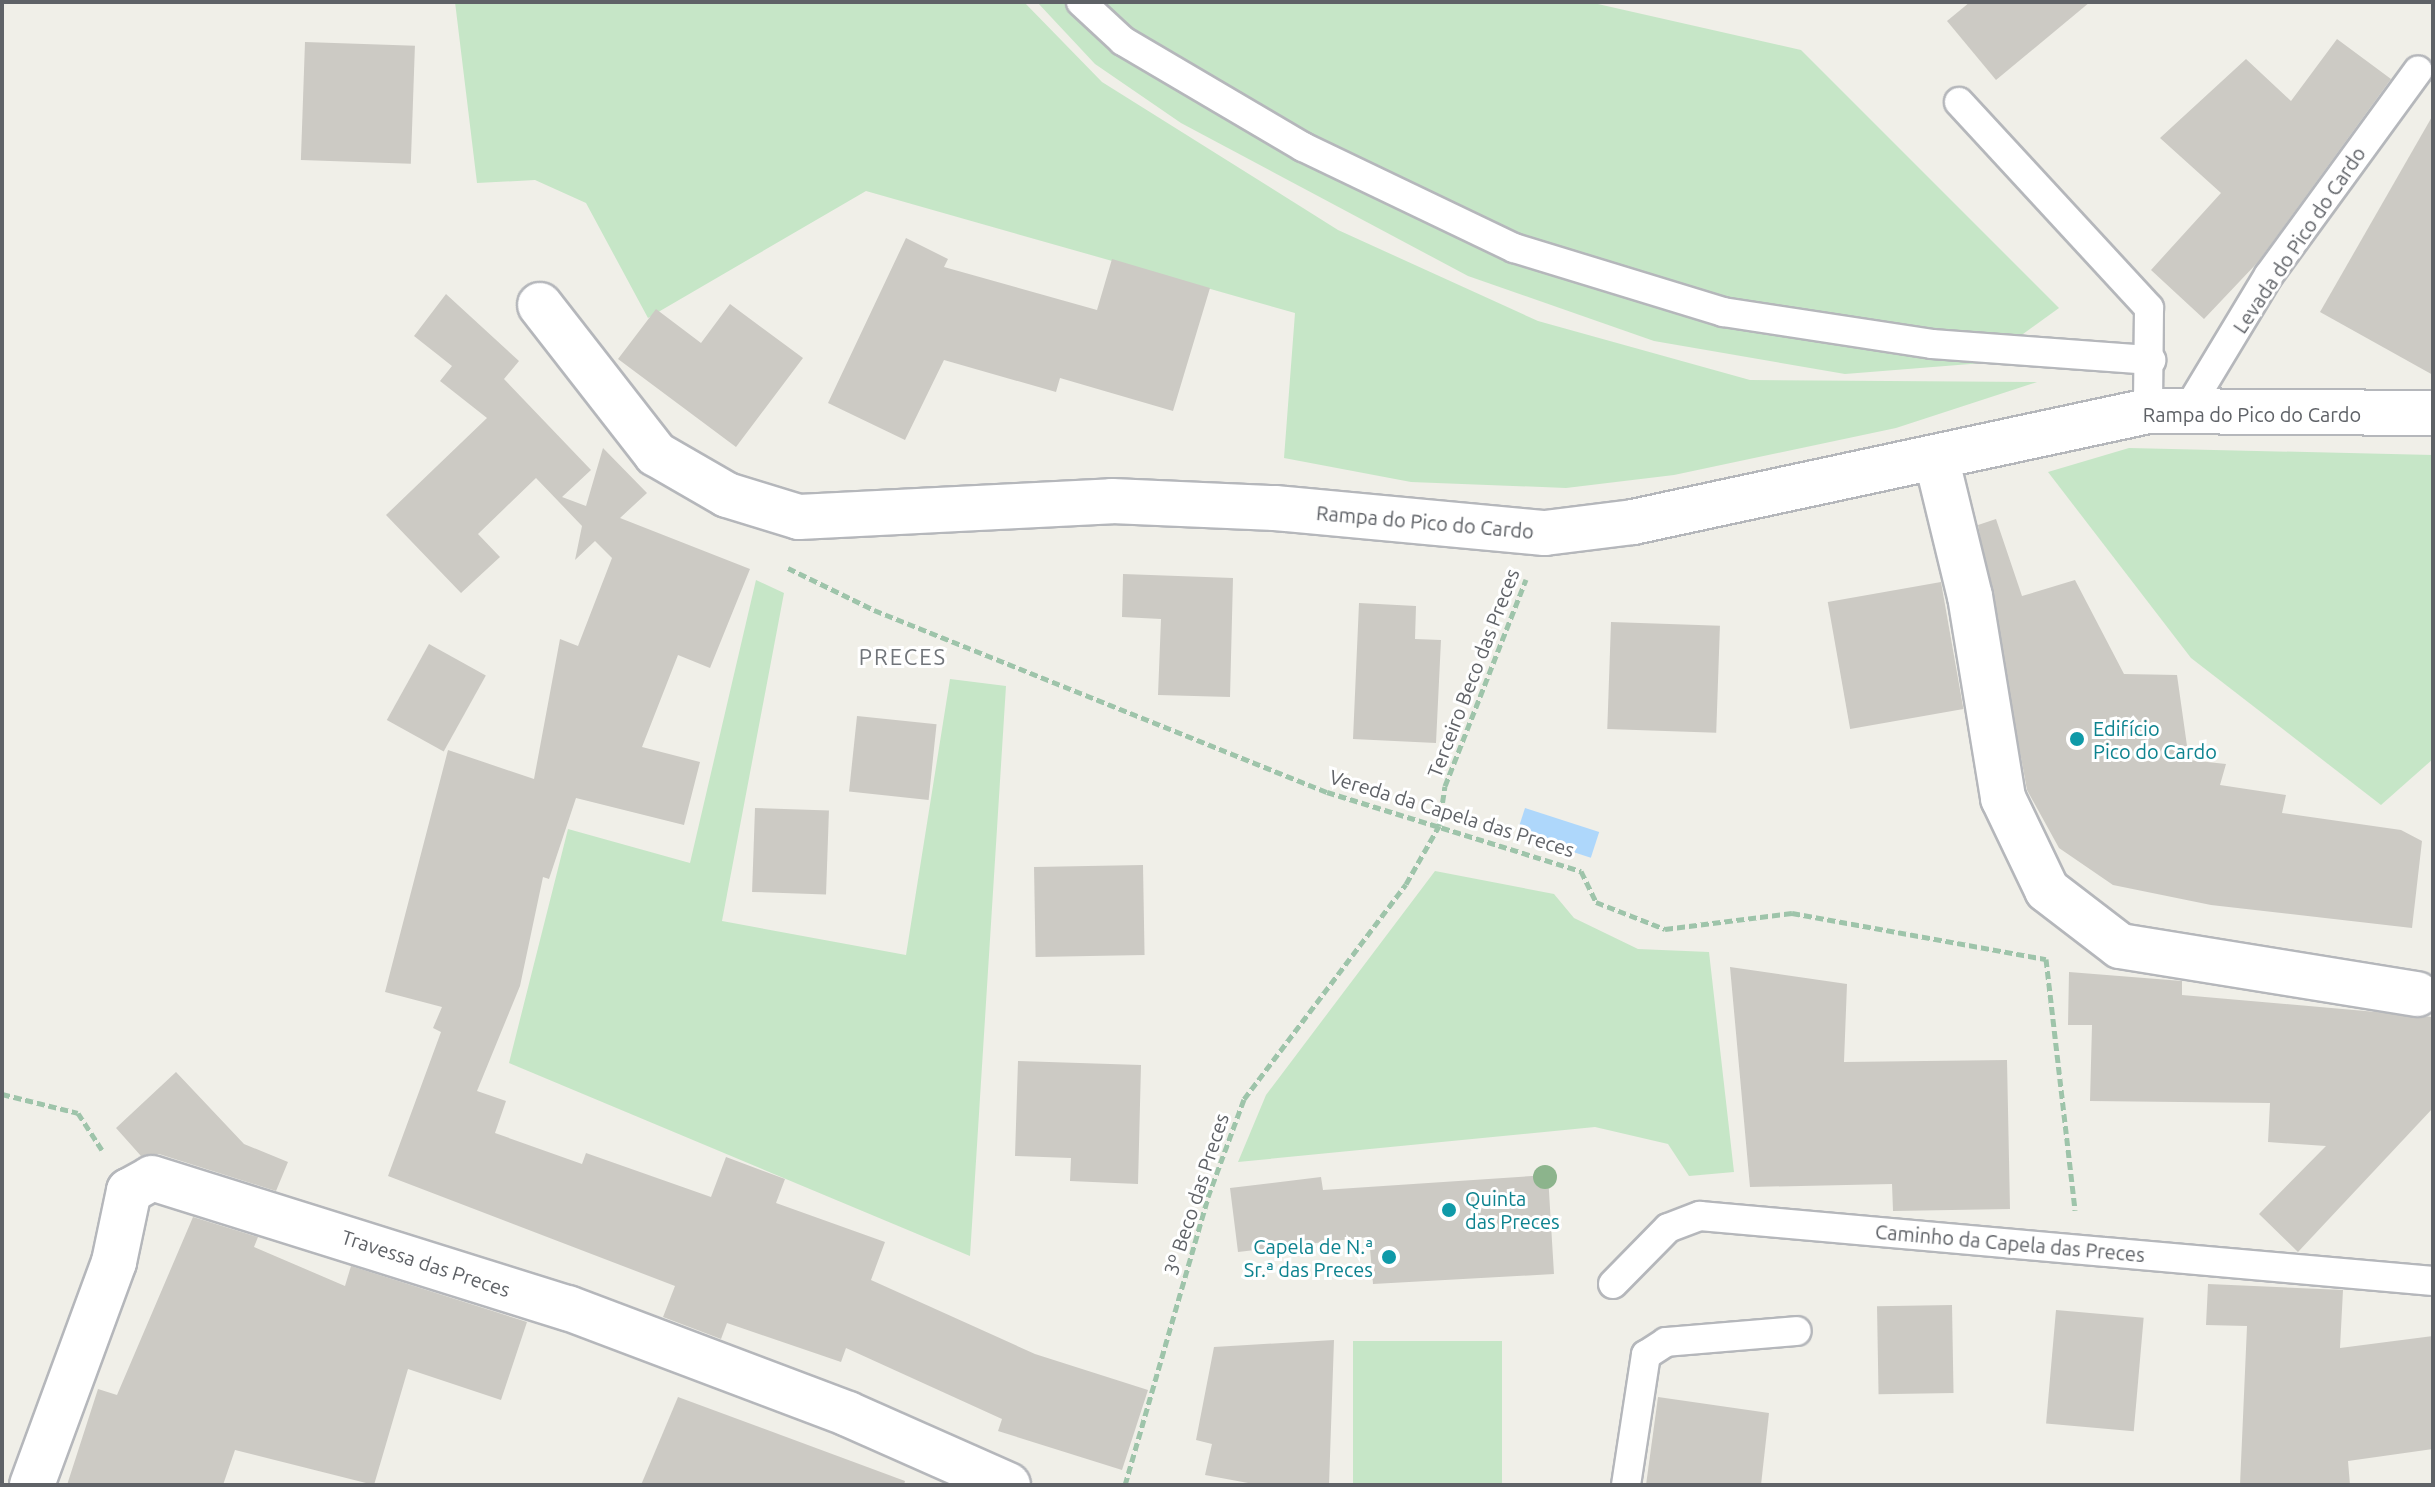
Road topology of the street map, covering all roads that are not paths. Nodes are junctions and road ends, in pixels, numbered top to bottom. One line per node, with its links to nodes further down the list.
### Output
1 (1081, 2): 5 (lane)
2 (2418, 71): 6 (lane, Levada do Pico do Cardo)
3 (1959, 102): 5 (lane)
4 (540, 305): 8 (street, Rampa do Pico do Cardo)
5 (2151, 360): 6 (lane)
6 (2167, 412): 7 (street, Rampa do Pico do Cardo); 8 (street, Rampa do Pico do Cardo)
7 (2433, 413)
8 (1936, 457): 9 (street)
9 (2417, 994)
10 (2433, 1281): 11 (lane, Caminho da Capela das Preces)
11 (1613, 1284)
12 (1797, 1331): 15 (lane)
13 (32, 1485): 14 (street, Travessa das Preces)
14 (1008, 1485)
15 (1626, 1485)

